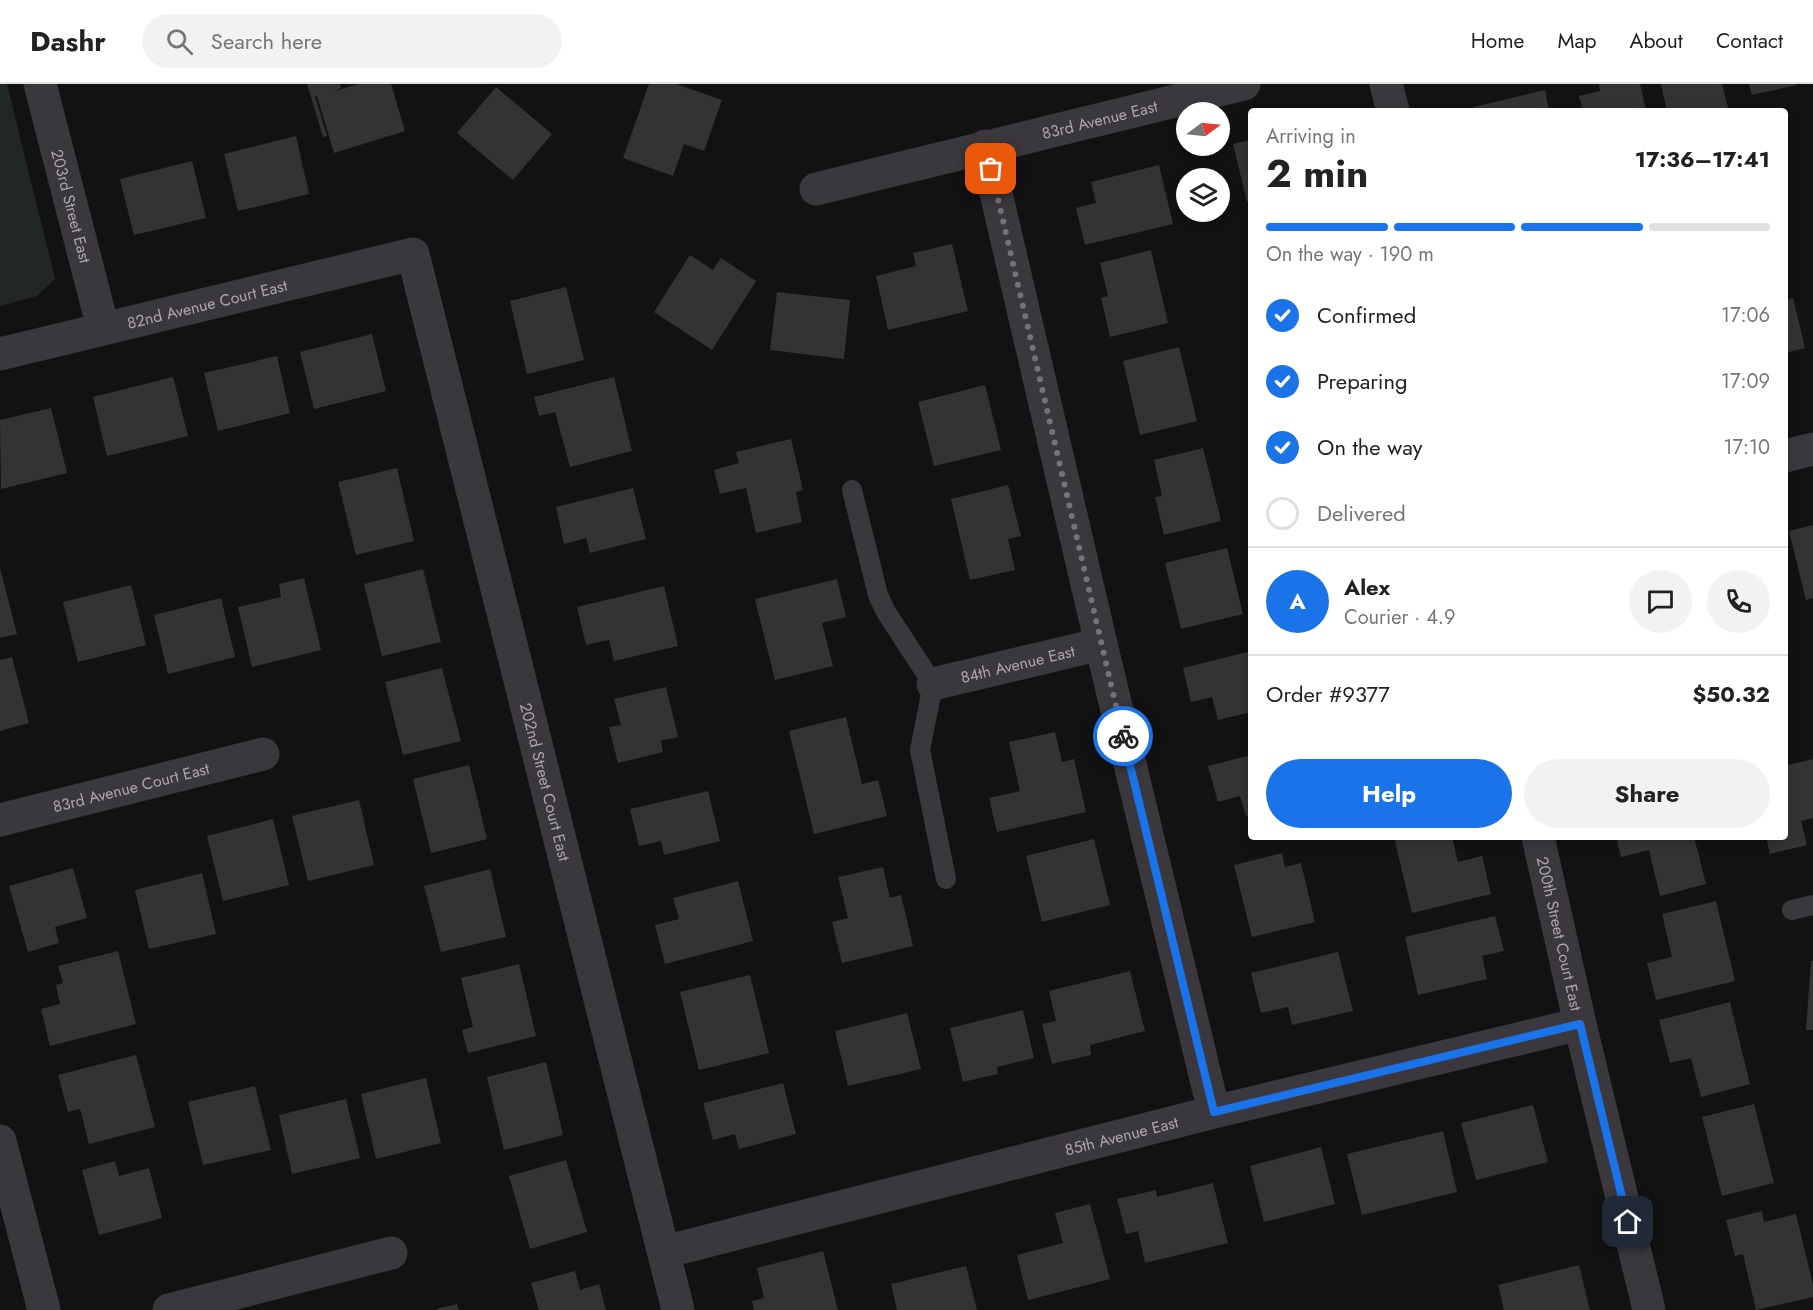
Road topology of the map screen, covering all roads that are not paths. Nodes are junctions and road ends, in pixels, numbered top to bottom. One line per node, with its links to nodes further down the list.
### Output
1 (40, 84): 8 (street, 203rd Street East)
2 (1244, 84): 5 (street, 83rd Avenue East)
3 (1386, 84): 4 (street)
4 (1392, 108)
5 (985, 146): 6 (street, 83rd Avenue East); 13 (street)
6 (816, 189)
7 (413, 254): 8 (street, 82nd Avenue Court East); 24 (street, 202nd Street Court East)
8 (103, 328): 9 (street, 82nd Avenue Court East)
9 (0, 354)
10 (1813, 449): 11 (street)
11 (1788, 455)
12 (852, 490): 14 (lane)
13 (1101, 644): 14 (street, 84th Avenue East); 22 (street)
14 (933, 684): 18 (lane)
15 (263, 754): 16 (street, 83rd Avenue Court East)
16 (0, 820)
17 (1539, 840): 21 (street, 200th Street Court East)
18 (946, 879)
19 (1813, 906): 20 (lane)
20 (1792, 910)
21 (1580, 1024): 22 (street, 85th Avenue East); 29 (street, 200th Street Court East)
22 (1214, 1112): 24 (street, 85th Avenue East)
23 (0, 1141): 26 (street)
24 (664, 1252): 28 (street, 202nd Street Court East)
25 (391, 1253): 27 (street)
26 (44, 1310)
27 (169, 1310)
28 (678, 1310)
29 (1649, 1310)

